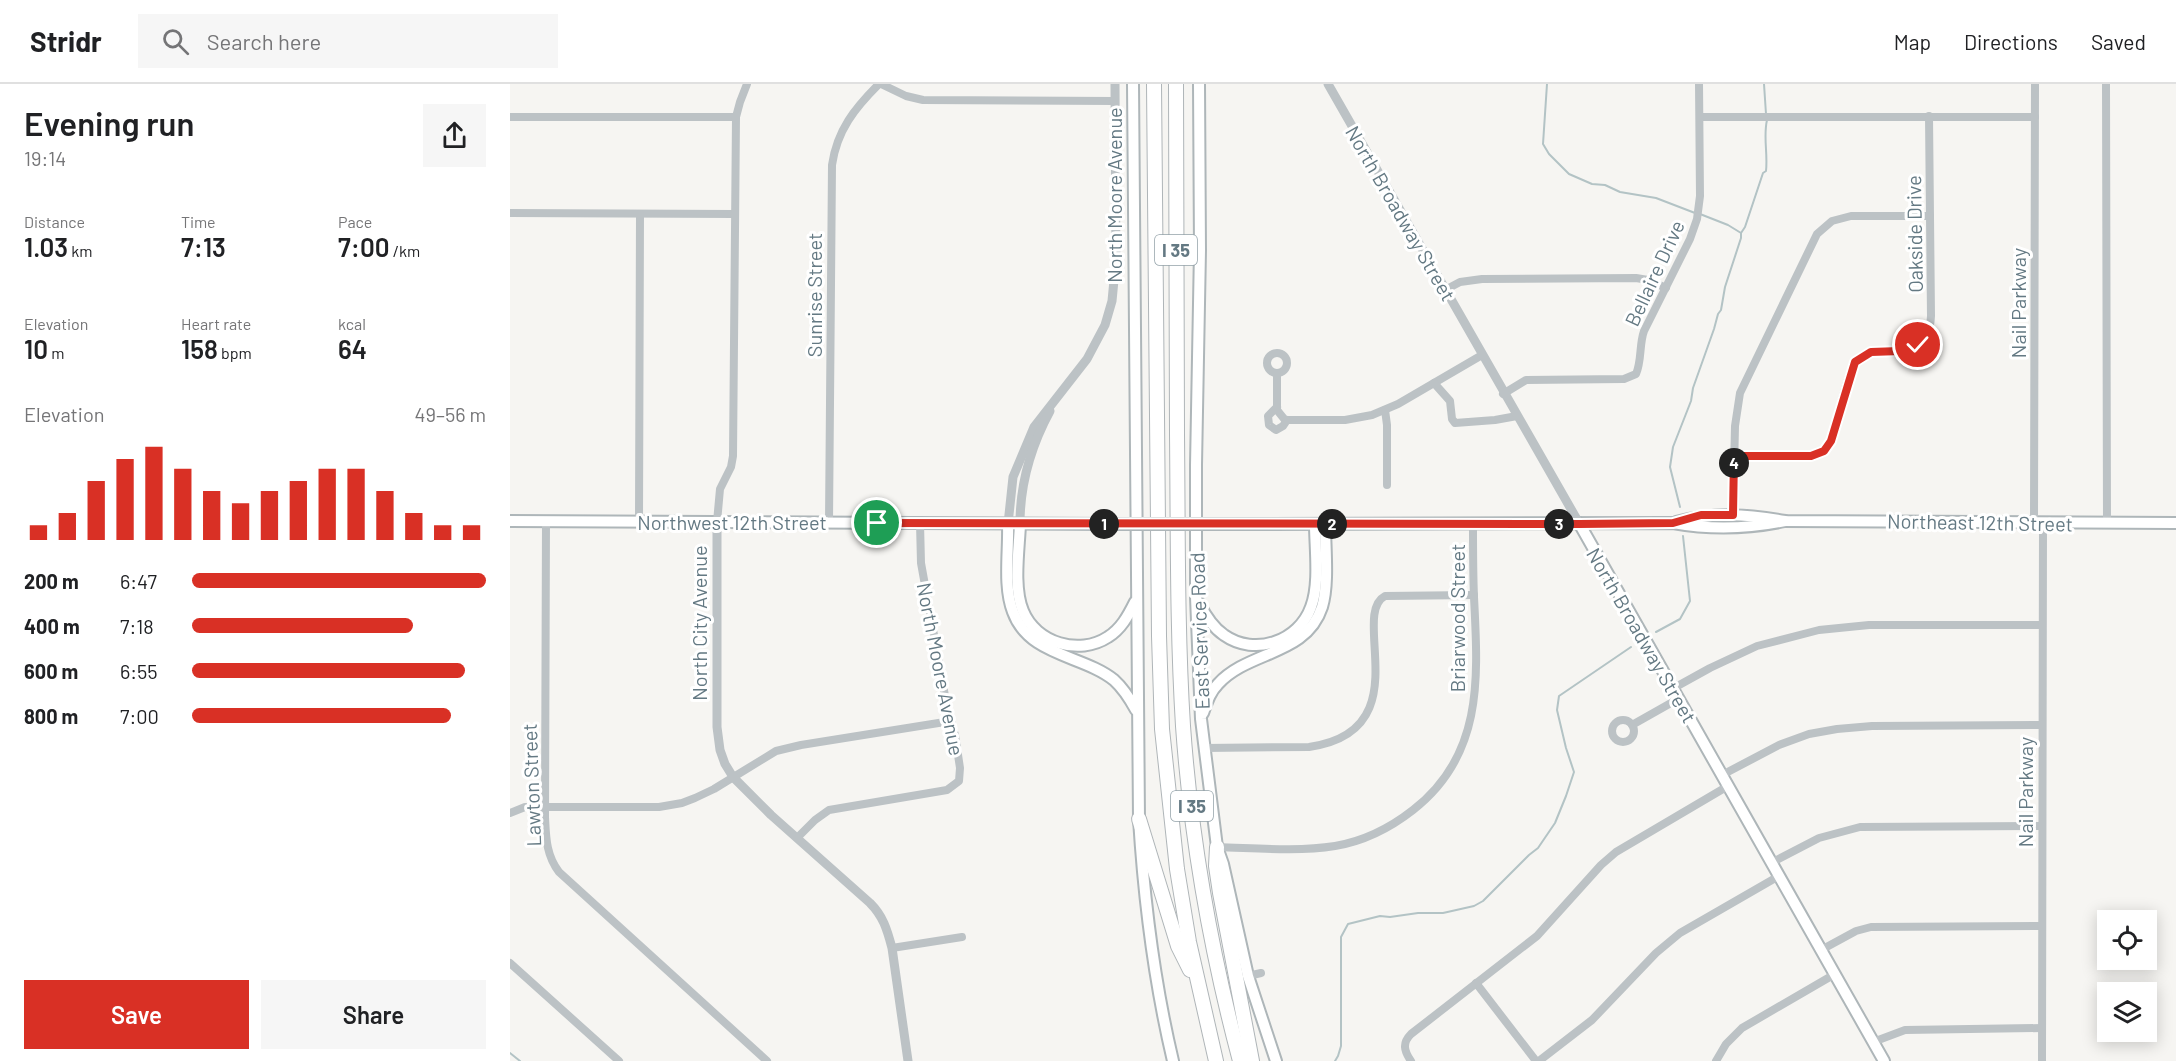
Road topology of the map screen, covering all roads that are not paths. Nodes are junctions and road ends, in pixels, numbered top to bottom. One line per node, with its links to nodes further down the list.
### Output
1 (747, 84): 15 (street, North City Avenue)
2 (880, 84): 12 (street); 40 (street, Sunrise Street)
3 (1115, 84): 12 (street, North Moore Avenue)
4 (1132, 84): 53 (main road)
5 (1154, 84): 83 (highway, I 35)
6 (1176, 84): 91 (highway, I 35)
7 (1199, 84): 52 (main road, East Service Road)
8 (1328, 84): 23 (street, North Broadway Street)
9 (1700, 84): 16 (street, Bellaire Drive)
10 (2035, 84): 17 (street, Nail Parkway)
11 (2106, 84): 44 (street)
12 (1115, 101): 46 (street, North Moore Avenue)
13 (1929, 116): 16 (street); 17 (street); 21 (street, Oakside Drive)
14 (510, 117): 15 (street)
15 (736, 117): 20 (street, North City Avenue)
16 (1700, 117): 22 (street, Bellaire Drive)
17 (2035, 117): 43 (street, Nail Parkway)
18 (510, 213): 19 (street)
19 (640, 214): 20 (street); 37 (street)
20 (734, 214): 39 (street, North City Avenue)
21 (1930, 216): 32 (street); 32 (street, Oakside Drive)
22 (1666, 288): 23 (street); 27 (street, Bellaire Drive)
23 (1445, 290): 24 (street, North Broadway Street)
24 (1482, 355): 26 (street); 27 (street, North Broadway Street)
25 (1277, 373): 28 (street)
26 (1434, 383): 29 (street); 30 (street)
27 (1503, 394): 30 (street, North Broadway Street)
28 (1277, 407): 31 (street); 31 (street)
29 (1385, 410): 31 (street); 33 (street)
30 (1516, 416): 49 (street, North Broadway Street)
31 (1287, 420)
32 (1734, 456): 34 (street)
33 (1387, 485)
34 (1733, 515): 38 (main road, Northeast 12th Street); 42 (main road, Northeast 12th Street); 50 (main road)
35 (510, 521): 36 (main road, Northwest 12th Street)
36 (546, 521): 37 (main road, Northwest 12th Street); 66 (street, Lawton Street)
37 (639, 521): 39 (main road, Northwest 12th Street)
38 (1785, 521): 43 (main road, Northeast 12th Street); 50 (main road, Northeast 12th Street)
39 (717, 522): 40 (main road, Northwest 12th Street); 64 (street, North City Avenue)
40 (830, 522): 41 (main road, Northwest 12th Street)
41 (920, 523): 46 (main road, Northwest 12th Street); 59 (street, North Moore Avenue)
42 (1673, 523): 49 (main road, Northwest 12th Street); 50 (main road, Northeast 12th Street)
43 (2039, 523): 44 (main road, Northeast 12th Street); 54 (street, Nail Parkway)
44 (2107, 523): 45 (main road, Northeast 12th Street)
45 (2176, 523)
46 (1014, 524): 47 (main road, Northwest 12th Street, bridge); 53 (main road); 57 (main road)
47 (1320, 524): 48 (main road, Northwest 12th Street); 52 (main road); 58 (main road)
48 (1473, 524): 49 (main road, Northwest 12th Street); 51 (street, Briarwood Street)
49 (1579, 524): 55 (main road, North Broadway Street)
50 (1736, 527)
51 (1474, 595): 62 (street); 71 (street, Briarwood Street)
52 (1196, 597): 58 (main road, East Service Road)
53 (1137, 599): 57 (main road)
54 (2042, 625): 55 (street); 61 (street, Nail Parkway)
55 (1672, 689): 56 (main road, North Broadway Street)
56 (1678, 699): 60 (street); 63 (main road, North Broadway Street)
57 (1137, 714): 68 (main road)
58 (1201, 718): 62 (main road, East Service Road)
59 (951, 721): 64 (street); 70 (street, North Moore Avenue)
60 (1632, 725)
61 (2042, 725): 63 (street); 69 (street, Nail Parkway)
62 (1204, 748): 71 (main road, East Service Road)
63 (1722, 776): 65 (main road, North Broadway Street)
64 (733, 777): 66 (street); 70 (street, North City Avenue)
65 (1728, 786): 72 (main road, North Broadway Street); 82 (street)
66 (546, 807): 67 (street); 87 (street, Lawton Street)
67 (510, 813)
68 (1139, 819): 83 (highway); 89 (main road)
69 (2042, 826): 72 (street); 74 (street, Nail Parkway)
70 (797, 838): 76 (street, North City Avenue)
71 (1216, 847): 81 (main road, East Service Road); 92 (highway)
72 (1771, 862): 73 (main road, North Broadway Street)
73 (1779, 876): 77 (main road, North Broadway Street); 95 (street)
74 (2042, 926): 77 (street); 84 (street, Nail Parkway)
75 (962, 937): 76 (street)
76 (892, 948): 88 (street, North City Avenue)
77 (1821, 950): 80 (main road, North Broadway Street)
78 (510, 963): 86 (street)
79 (1261, 973): 81 (street)
80 (1835, 974): 85 (main road, North Broadway Street); 96 (street)
81 (1248, 976): 93 (main road, East Service Road)
82 (1476, 983): 94 (street); 95 (street)
83 (1197, 984): 90 (highway, I 35)
84 (2042, 1028): 85 (street); 98 (street, Nail Parkway)
85 (1874, 1042): 97 (main road, North Broadway Street)
86 (619, 1061)
87 (767, 1061)
88 (908, 1061)
89 (1173, 1061)
90 (1216, 1061)
91 (1240, 1061)
92 (1252, 1061)
93 (1276, 1061)
94 (1411, 1061)
95 (1537, 1061)
96 (1716, 1061)
97 (1884, 1061)
98 (2042, 1061)

